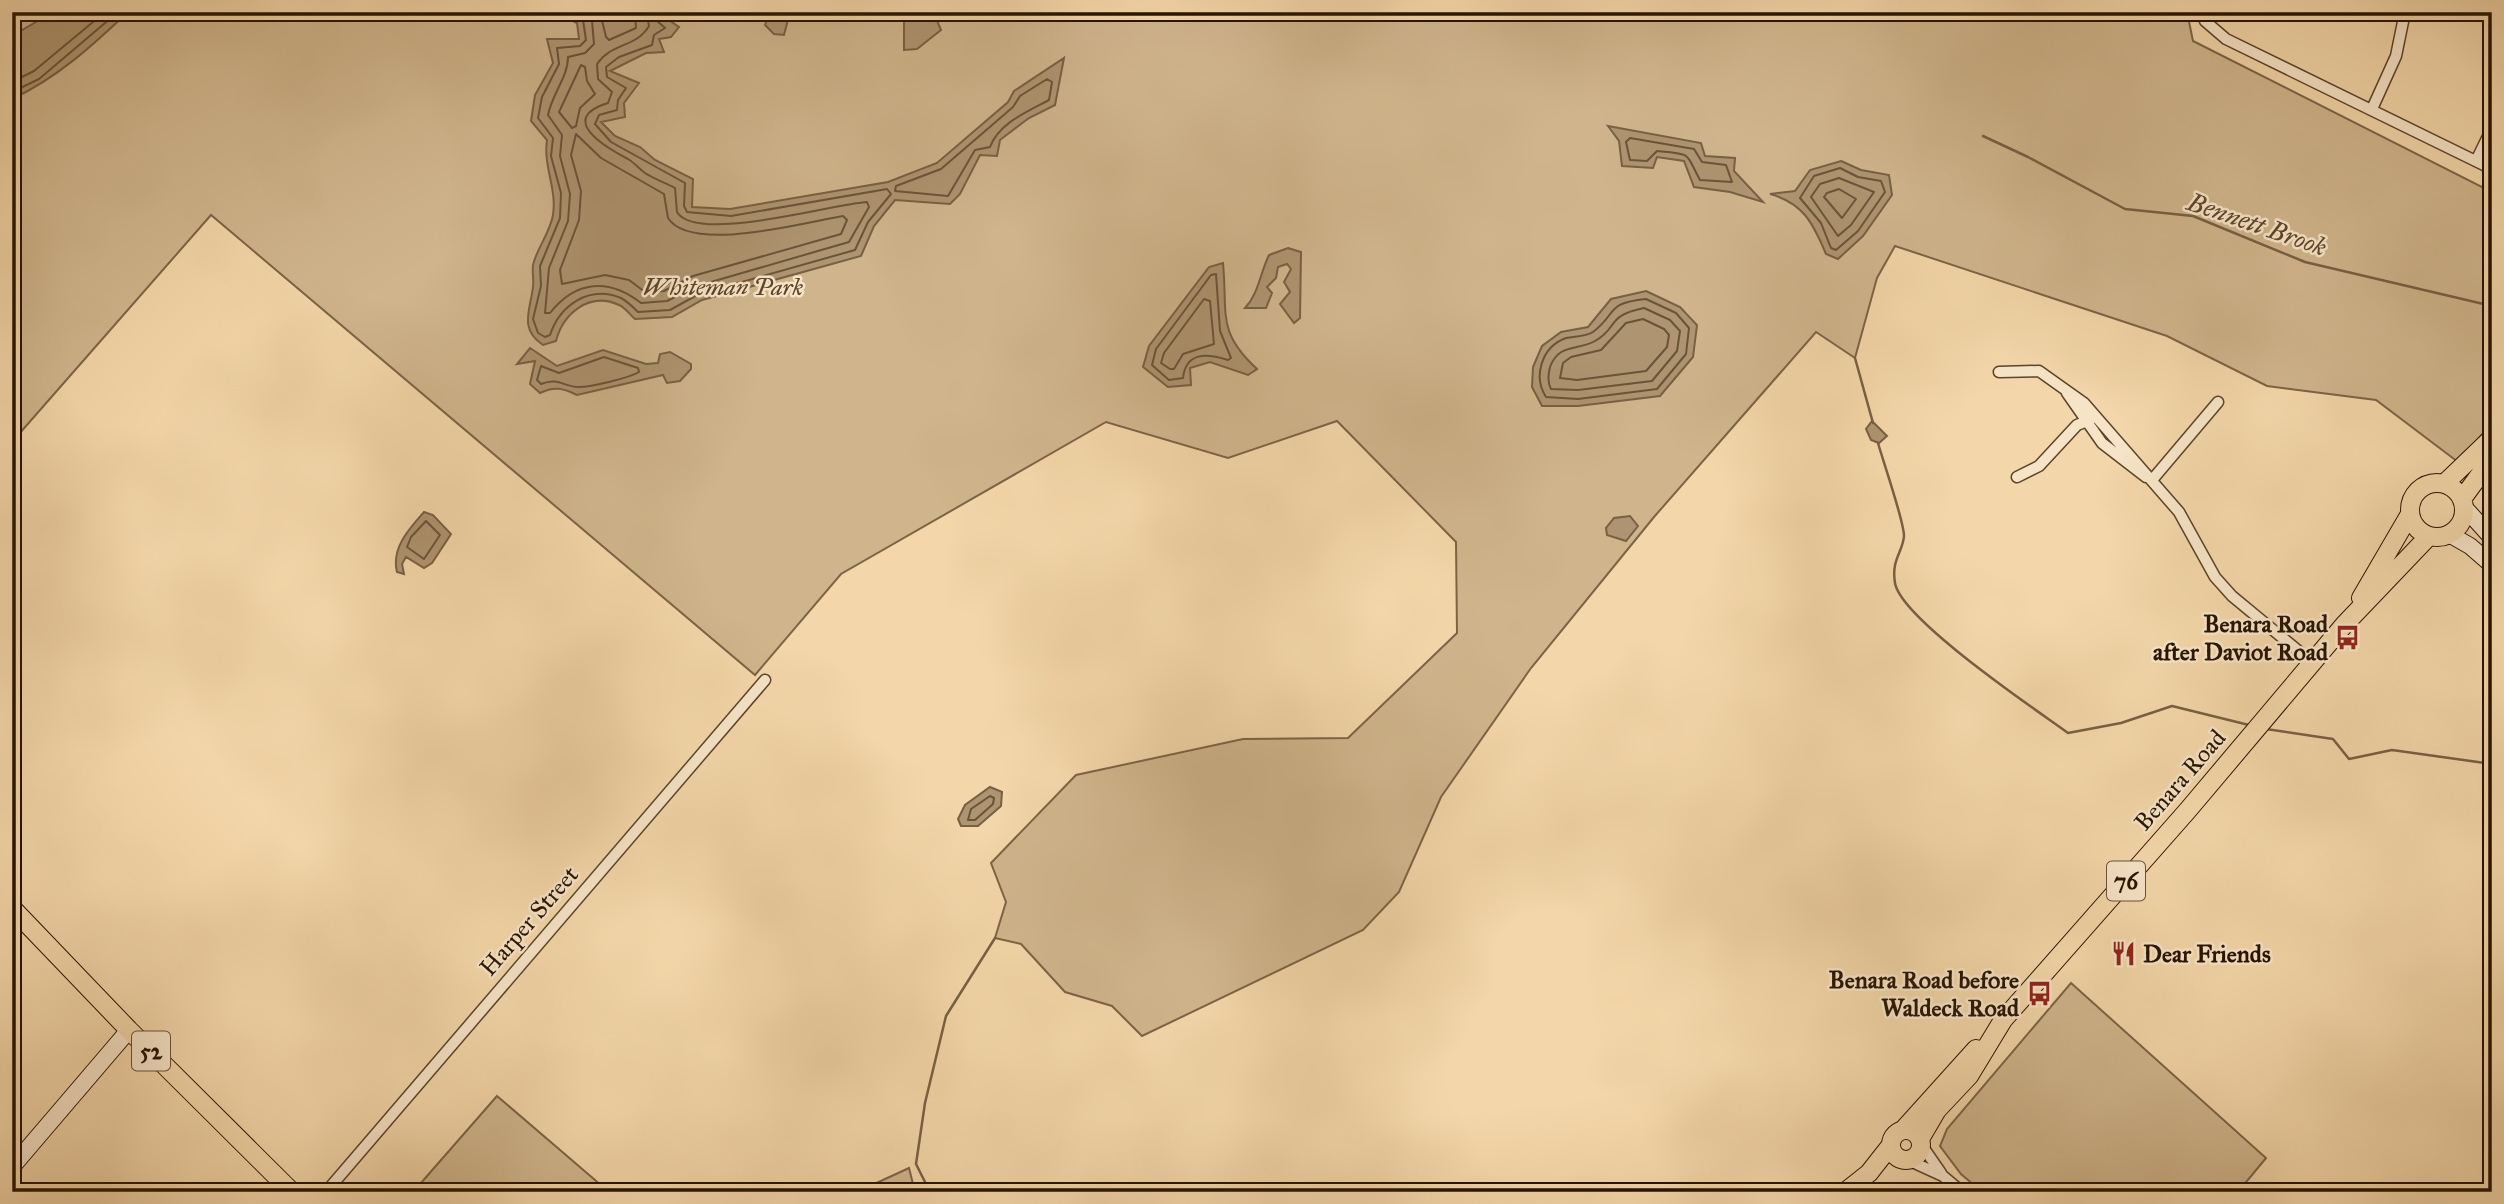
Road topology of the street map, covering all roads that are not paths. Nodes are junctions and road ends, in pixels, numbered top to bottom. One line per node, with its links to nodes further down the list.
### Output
1 (2202, 12): 3 (street)
2 (2405, 12): 3 (street)
3 (2372, 109): 5 (street)
4 (2492, 128): 5 (street)
5 (2476, 161): 6 (street)
6 (2492, 169)
7 (1999, 372): 8 (street)
8 (2066, 391): 10 (street); 11 (street)
9 (2218, 402): 15 (street)
10 (2098, 418): 11 (street); 15 (street)
11 (2085, 422): 14 (street); 15 (street)
12 (2492, 439): 16 (main road, 76)
13 (2492, 457): 17 (main road)
14 (2017, 478)
15 (2151, 480): 24 (street)
16 (2444, 484): 17 (main road); 18 (main road, 76)
17 (2463, 503): 19 (main road); 21 (street)
18 (2410, 514): 20 (main road); 23 (main road, Benara Road / 76)
19 (2449, 534): 20 (main road); 22 (street)
20 (2430, 536): 23 (main road, Benara Road / 76)
21 (2492, 538)
22 (2492, 565)
23 (2344, 625): 24 (main road, Benara Road / 76)
24 (2313, 663): 28 (main road, Benara Road / 76)
25 (765, 680): 35 (street, Harper Street)
26 (12, 908): 27 (main road, 52)
27 (129, 1030): 32 (street); 34 (main road, 52)
28 (1996, 1030): 29 (main road, Benara Road / 76); 30 (main road, Benara Road / 76)
29 (1903, 1130): 30 (main road); 31 (main road, 76)
30 (1921, 1141): 31 (main road, 76); 33 (street)
31 (1900, 1154): 33 (street); 36 (main road, 76); 37 (main road, 76)
32 (12, 1167)
33 (1943, 1176): 38 (street)
34 (292, 1192)
35 (326, 1192)
36 (1845, 1192)
37 (1862, 1192)
38 (1962, 1192)
39 (2412, 1192): 40 (street)
40 (2428, 1192)

